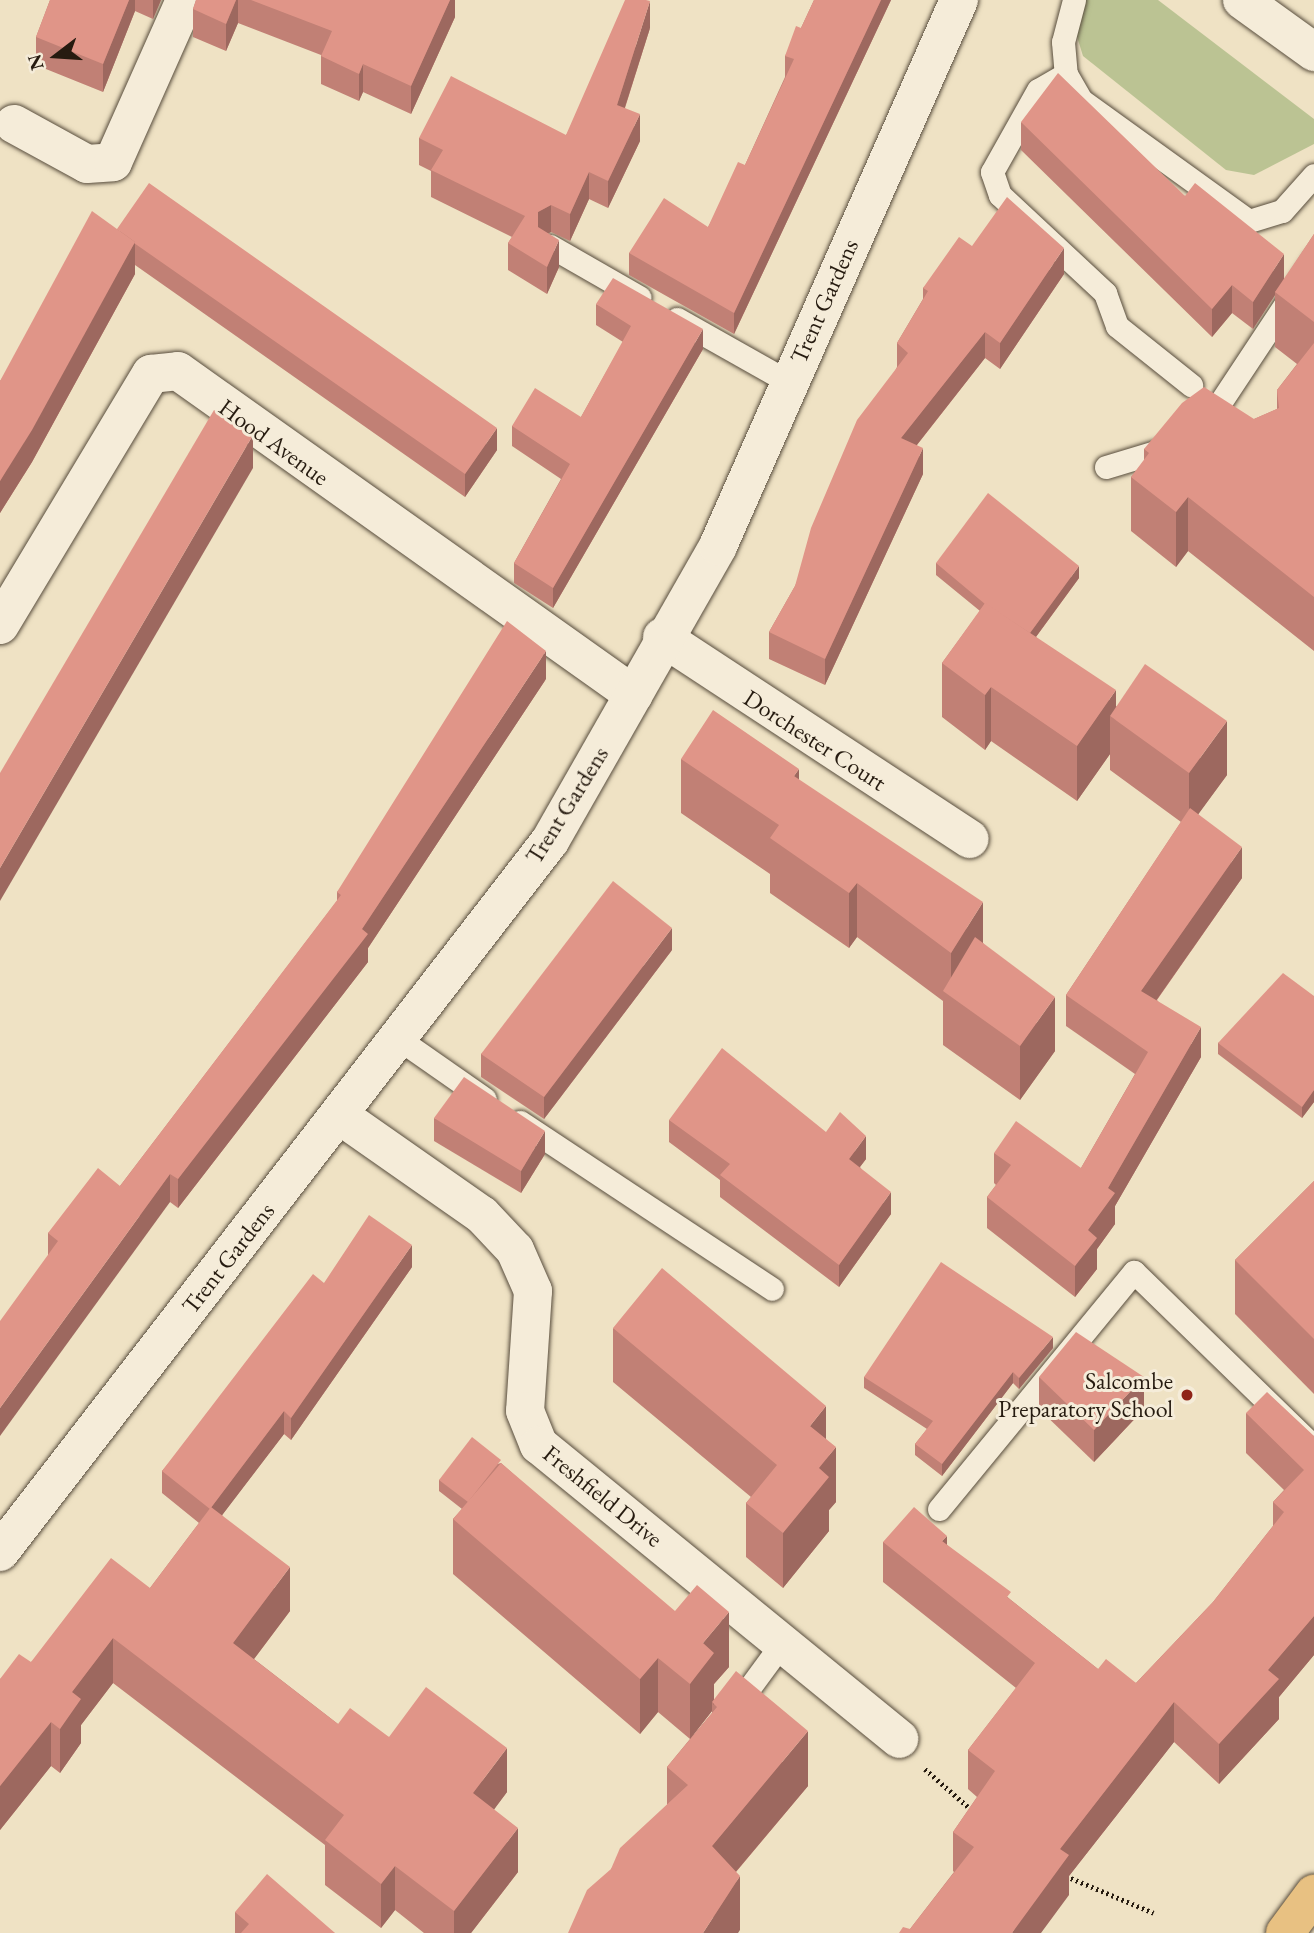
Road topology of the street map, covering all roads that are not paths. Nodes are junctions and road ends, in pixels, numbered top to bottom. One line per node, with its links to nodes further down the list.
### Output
1 (185, 0): 7 (street)
2 (959, 0): 11 (street, Trent Gardens)
3 (1074, 0): 6 (lane)
4 (1242, 0): 5 (street)
5 (1314, 52)
6 (1066, 74): 8 (lane); 12 (lane)
7 (15, 124)
8 (1314, 175)
9 (550, 246): 11 (lane)
10 (1314, 261): 13 (lane)
11 (787, 382): 17 (street, Trent Gardens)
12 (1191, 385)
13 (1212, 419): 14 (lane); 15 (lane)
14 (1234, 433)
15 (1105, 467)
16 (0, 625): 18 (street, Hood Avenue)
17 (662, 637): 18 (street, Trent Gardens); 19 (street, Dorchester Court)
18 (634, 695): 20 (street, Trent Gardens)
19 (970, 839)
20 (396, 1037): 21 (street, Trent Gardens); 22 (lane)
21 (339, 1115): 25 (street, Trent Gardens); 26 (street, Freshfield Drive)
22 (772, 1289)
23 (1314, 1447): 24 (lane)
24 (939, 1509)
25 (0, 1552)
26 (783, 1642): 27 (lane); 28 (street, Freshfield Drive)
27 (717, 1732)
28 (899, 1739)
29 (1314, 1894): 30 (main road)
30 (1285, 1933)

